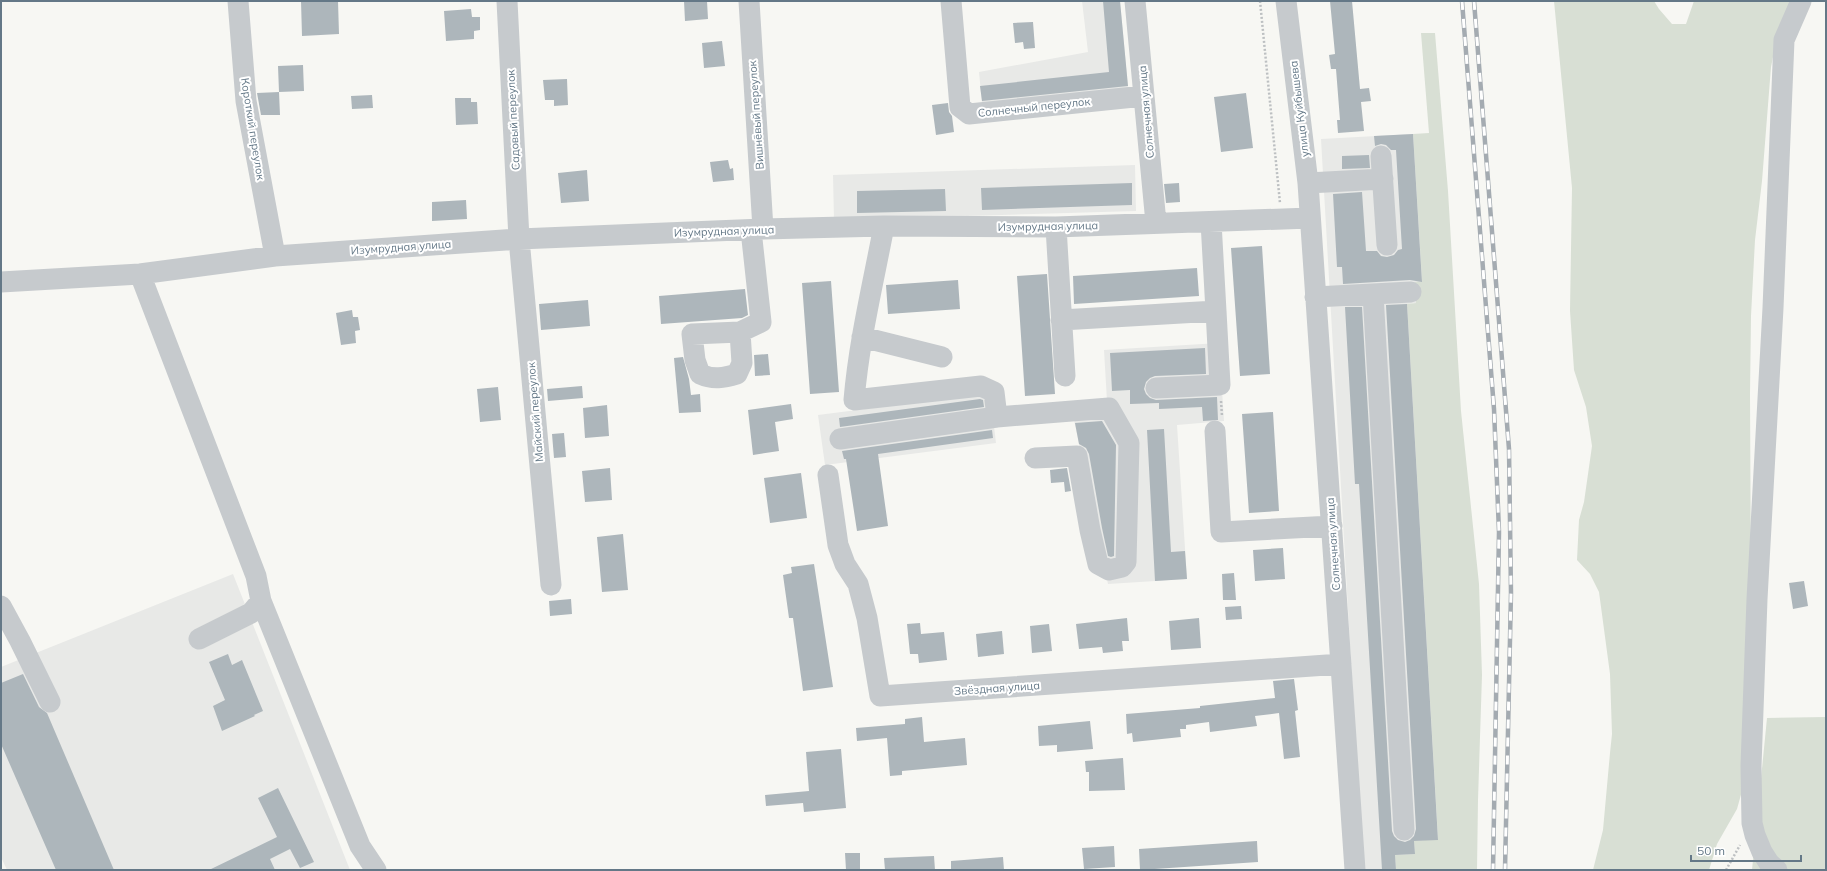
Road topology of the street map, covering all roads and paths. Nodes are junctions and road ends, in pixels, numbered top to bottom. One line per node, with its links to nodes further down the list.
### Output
1 (238, 1): 22 (street, Короткий переулок)
2 (507, 1): 20 (street, Садовый переулок)
3 (749, 1): 19 (street, Вишнёвый переулок)
4 (951, 1): 9 (street, Солнечный переулок)
5 (1135, 1): 9 (street, Солнечная улица)
6 (1260, 1): 14 (path)
7 (1286, 1): 12 (street, улица Куйбышева)
8 (1801, 1): 51 (street)
9 (1144, 96): 16 (street, Солнечная улица)
10 (1381, 156): 11 (street)
11 (1383, 179): 12 (street); 21 (street)
12 (1308, 184): 13 (street, улица Куйбышева)
13 (1310, 218): 14 (street, Изумрудная улица); 27 (street, Солнечная улица)
14 (1282, 219): 15 (street, Изумрудная улица)
15 (1211, 222): 16 (street, Изумрудная улица); 28 (street)
16 (1156, 224): 18 (street, Изумрудная улица)
17 (884, 226): 18 (street, Изумрудная улица); 19 (street, Изумрудная улица); 31 (street)
18 (1056, 227): 29 (street)
19 (757, 230): 20 (street, Изумрудная улица); 30 (street, Вишнёвый переулок)
20 (519, 239): 22 (street, Изумрудная улица); 42 (street, Майский переулок)
21 (1387, 245)
22 (275, 256): 23 (street, Изумрудная улица)
23 (140, 274): 24 (street, Изумрудная улица); 43 (street)
24 (1, 282)
25 (1411, 292): 26 (street)
26 (1373, 294): 27 (street); 48 (street)
27 (1315, 297): 41 (street, Солнечная улица)
28 (1216, 311): 29 (street); 34 (street)
29 (1061, 320): 33 (street)
30 (740, 332)
31 (862, 337): 32 (street); 36 (street)
32 (942, 357)
33 (1064, 376)
34 (1220, 384): 35 (street); 37 (path)
35 (1156, 388)
36 (997, 418): 38 (street); 39 (street)
37 (1215, 431): 41 (street)
38 (840, 439)
39 (1035, 458)
40 (828, 475): 46 (street, Звёздная улица)
41 (1332, 526): 46 (street, Солнечная улица)
42 (551, 585)
43 (261, 600): 45 (street); 49 (street)
44 (1, 606): 47 (street)
45 (199, 638)
46 (1341, 664): 50 (street, Солнечная улица)
47 (50, 702)
48 (1404, 830)
49 (376, 870)
50 (1355, 870)
51 (1777, 870)

